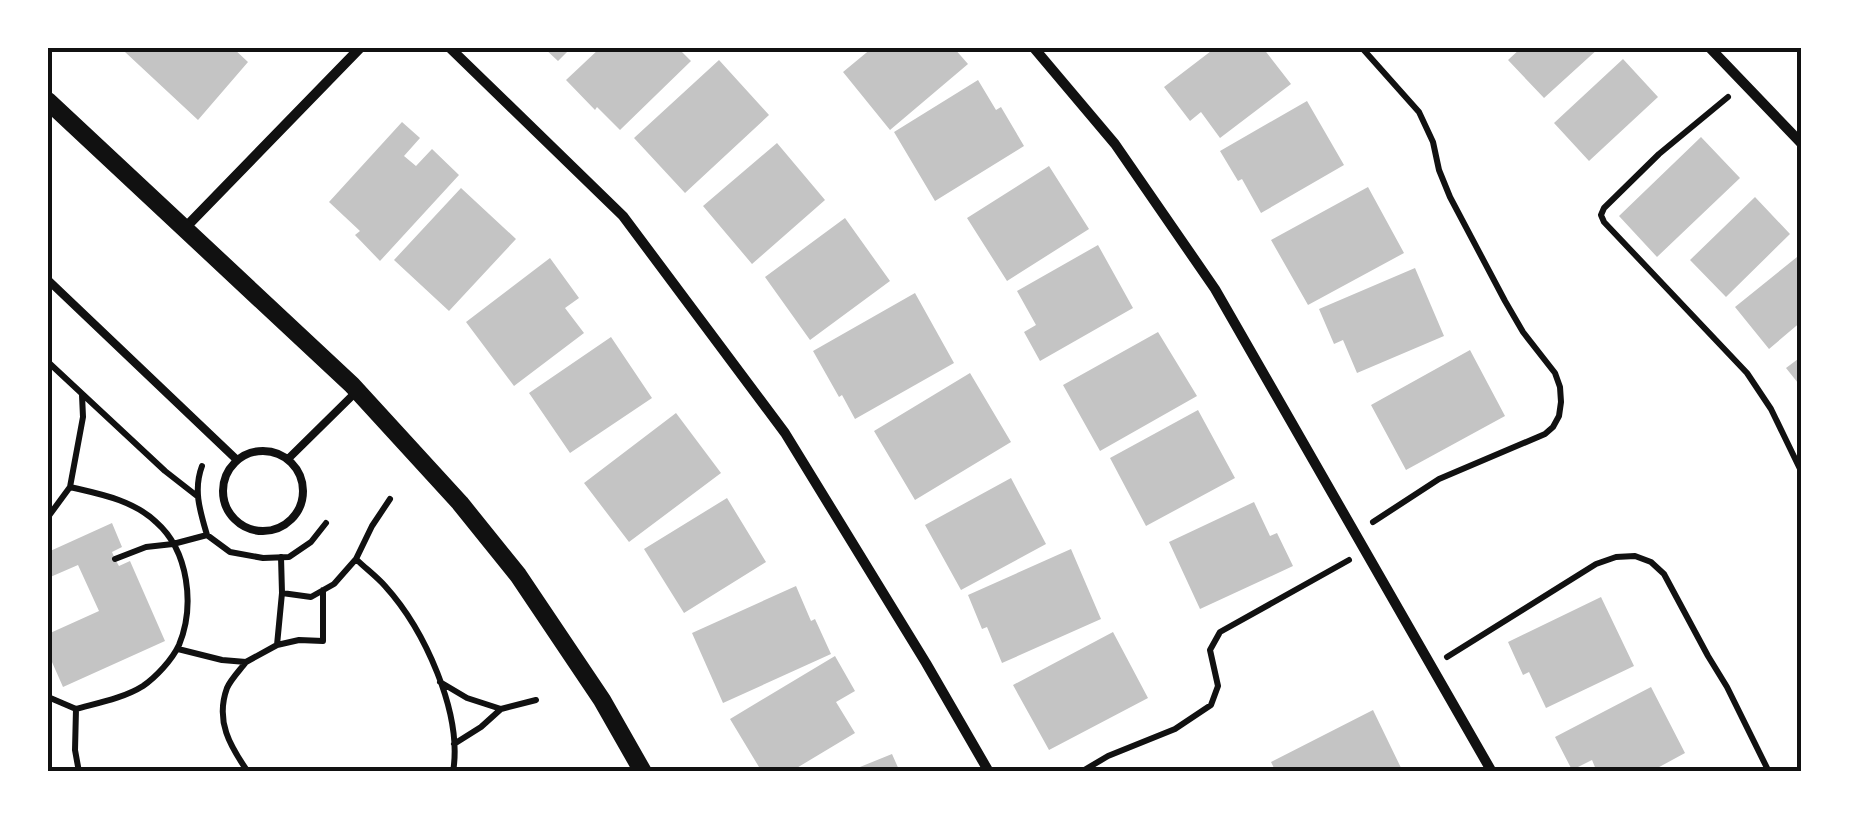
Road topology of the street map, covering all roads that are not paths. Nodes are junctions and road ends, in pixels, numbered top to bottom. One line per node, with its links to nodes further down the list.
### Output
1 (360, 48): 7 (street)
2 (450, 48): 13 (street)
3 (1034, 48): 14 (street)
4 (1710, 48): 6 (street)
5 (48, 101): 7 (street)
6 (1802, 144)
7 (184, 228): 9 (street)
8 (48, 280): 11 (lane)
9 (358, 391): 10 (lane); 12 (street)
10 (288, 459): 11 (lane); 11 (lane)
11 (237, 460)
12 (642, 772)
13 (989, 772)
14 (1492, 772)

